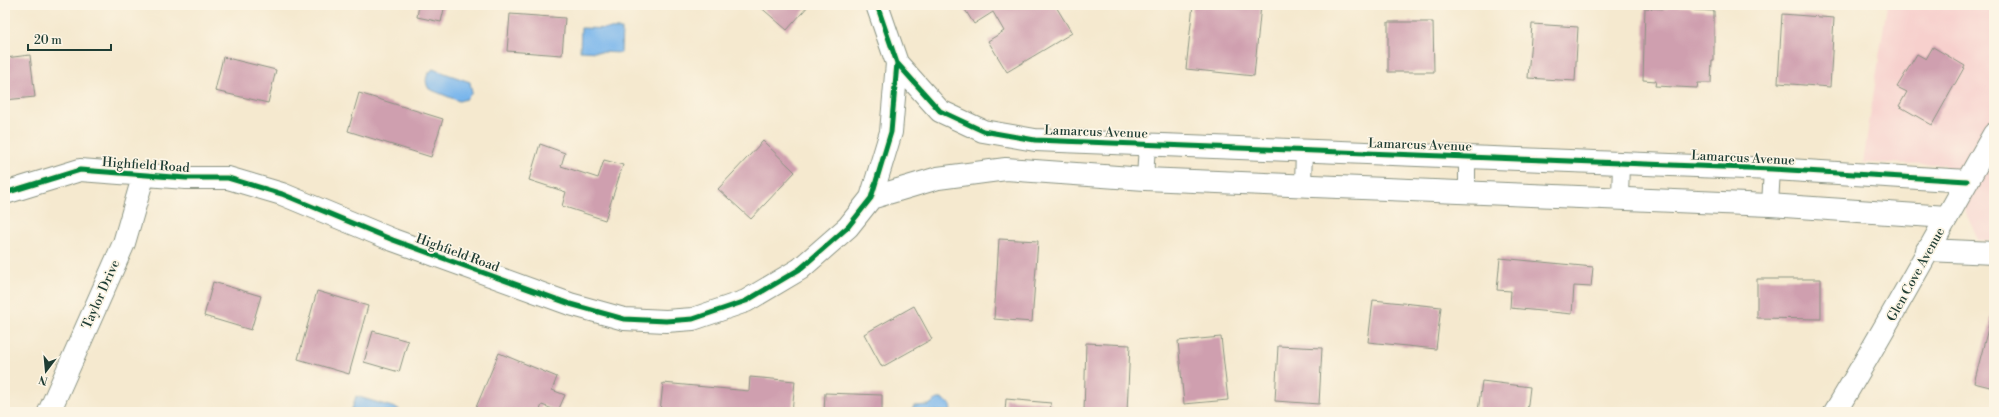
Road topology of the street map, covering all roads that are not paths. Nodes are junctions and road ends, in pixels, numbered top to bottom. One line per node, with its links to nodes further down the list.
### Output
1 (878, 5): 2 (street)
2 (897, 63): 4 (street, Lamarcus Avenue); 15 (street)
3 (1994, 134): 11 (street, Glen Cove Avenue)
4 (1147, 144): 5 (street, Lamarcus Avenue); 10 (lane)
5 (1304, 150): 6 (street, Lamarcus Avenue); 12 (lane)
6 (1467, 157): 7 (street, Lamarcus Avenue); 13 (lane)
7 (1620, 163): 8 (street, Lamarcus Avenue); 16 (lane)
8 (1772, 169): 11 (street, Lamarcus Avenue); 17 (lane)
9 (144, 174): 14 (street, Highfield Road); 15 (street, Highfield Road); 21 (street, Taylor Drive)
10 (1146, 179): 12 (street); 15 (street)
11 (1967, 181): 18 (street, Glen Cove Avenue)
12 (1303, 185): 13 (street)
13 (1467, 192): 16 (street)
14 (5, 193)
15 (871, 198)
16 (1620, 198): 17 (street)
17 (1770, 205): 18 (street)
18 (1947, 218): 19 (street, Glen Cove Avenue)
19 (1927, 250): 20 (street); 22 (street, Glen Cove Avenue)
20 (1994, 253)
21 (48, 412)
22 (1834, 412)

